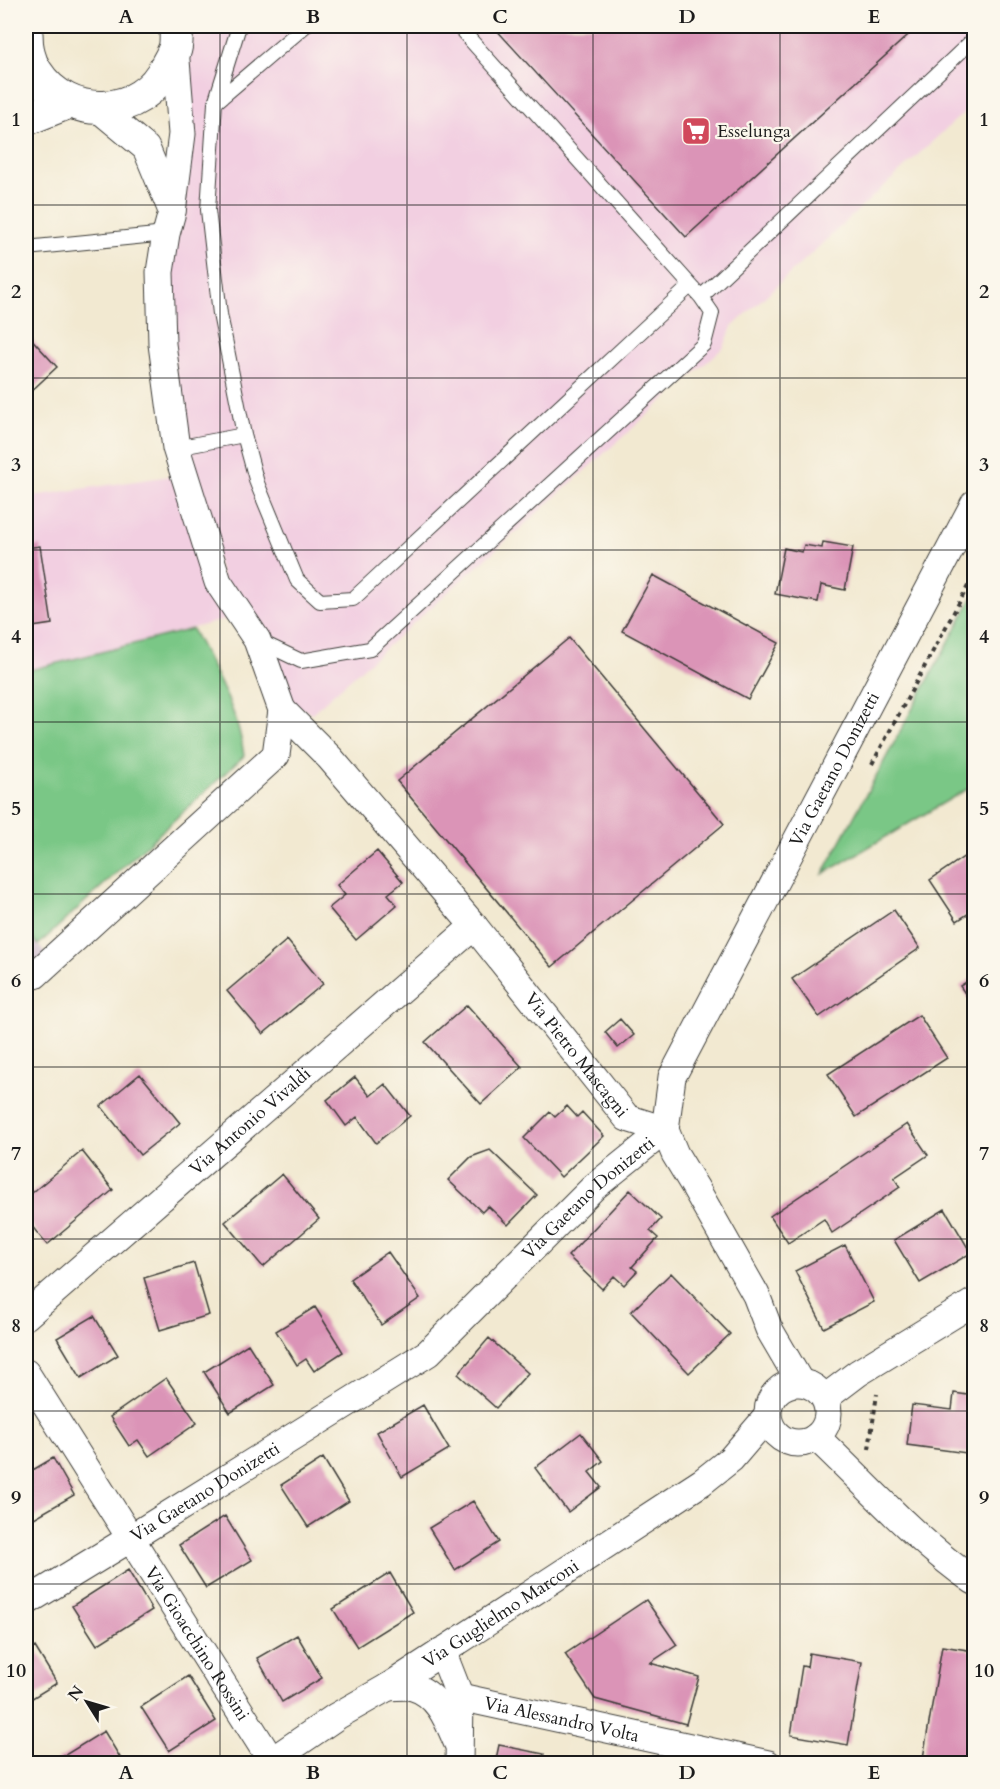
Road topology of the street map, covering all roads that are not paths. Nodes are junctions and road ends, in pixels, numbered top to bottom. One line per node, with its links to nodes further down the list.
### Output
1 (239, 26): 7 (lane)
2 (305, 26): 7 (lane)
3 (458, 26): 12 (lane)
4 (26, 33): 8 (main road)
5 (175, 37): 8 (main road); 10 (street)
6 (975, 39): 13 (lane)
7 (215, 103): 14 (lane)
8 (84, 105): 9 (main road); 10 (street)
9 (26, 119)
10 (169, 223): 11 (lane); 15 (street)
11 (26, 248)
12 (690, 286): 13 (lane); 14 (lane)
13 (700, 297): 17 (lane)
14 (244, 435): 15 (lane)
15 (176, 448): 17 (street)
16 (975, 504): 21 (street, Via Gaetano Donizetti)
17 (257, 640): 18 (street)
18 (282, 710): 19 (street, Via Pietro Mascagni); 20 (street)
19 (474, 926): 21 (street, Via Pietro Mascagni); 23 (street, Via Antonio Vivaldi)
20 (35, 975)
21 (665, 1130): 24 (street); 32 (street, Via Gaetano Donizetti)
22 (975, 1302): 27 (street)
23 (26, 1316)
24 (769, 1329): 26 (street); 28 (street)
25 (26, 1373): 32 (street, Via Gioacchino Rossini)
26 (800, 1382): 27 (street); 28 (street, Via Guglielmo Marconi)
27 (825, 1398): 29 (street)
28 (770, 1407): 30 (street); 31 (street, Via Guglielmo Marconi)
29 (816, 1437): 30 (street, Via Guglielmo Marconi); 33 (street)
30 (786, 1441): 31 (street, Via Guglielmo Marconi)
31 (731, 1459): 35 (street, Via Guglielmo Marconi)
32 (131, 1538): 34 (street, Via Gaetano Donizetti); 39 (street, Via Gioacchino Rossini)
33 (975, 1581)
34 (26, 1602)
35 (442, 1651): 36 (street, Via Guglielmo Marconi); 37 (street)
36 (388, 1687): 38 (street); 39 (street, Via Guglielmo Marconi)
37 (460, 1697): 38 (street); 40 (street, Via Alessandro Volta)
38 (459, 1754)
39 (269, 1762)
40 (768, 1764)

